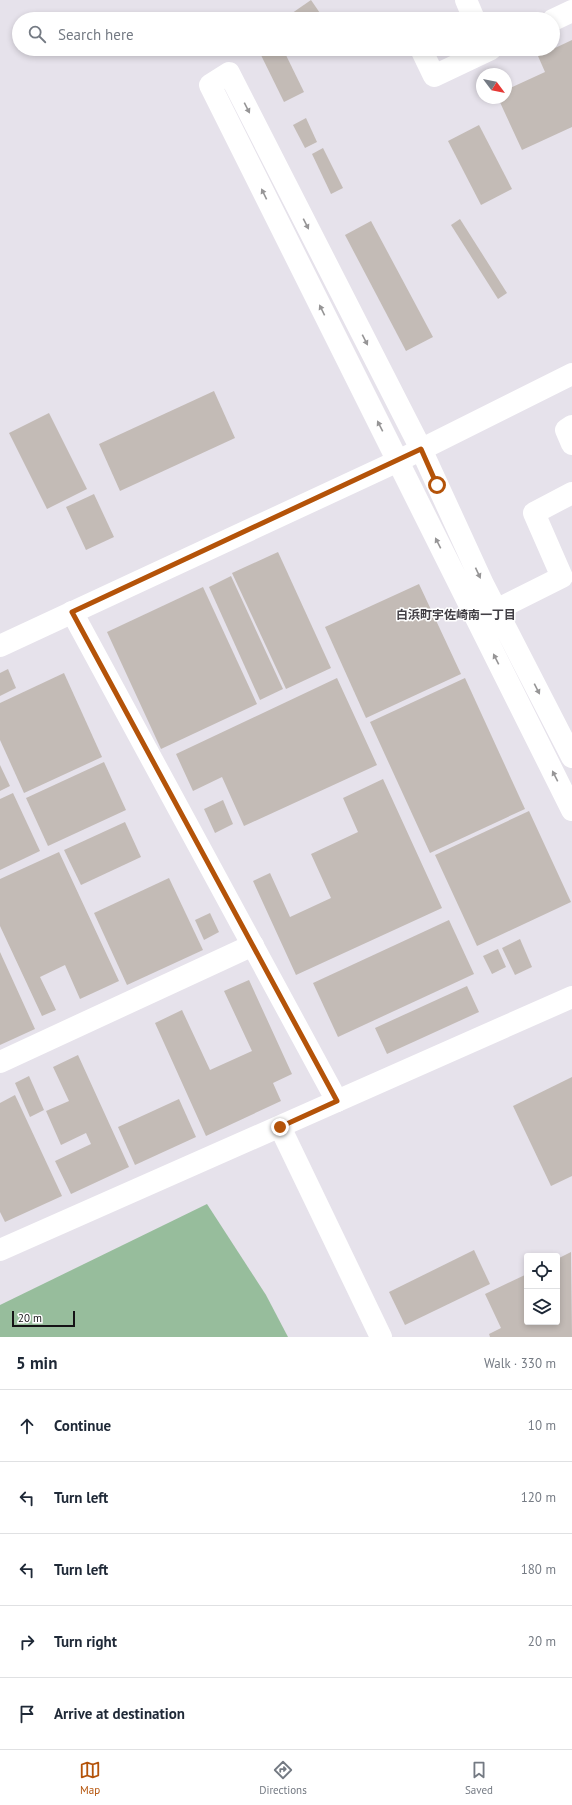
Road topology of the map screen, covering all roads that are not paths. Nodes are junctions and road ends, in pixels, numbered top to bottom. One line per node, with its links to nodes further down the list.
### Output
1 (466, 0): 3 (street)
2 (572, 11): 4 (street)
3 (471, 12)
4 (560, 17)
5 (424, 56): 6 (street)
6 (475, 56)
7 (572, 374): 10 (street)
8 (572, 426): 9 (street)
9 (572, 444)
10 (421, 449): 11 (street); 11 (street, one-way to 10); 13 (street, one-way to 13)
11 (398, 461): 14 (street); 17 (street, one-way to 11)
12 (572, 493): 13 (street)
13 (496, 610): 16 (street, one-way to 16)
14 (72, 612): 15 (street); 18 (street)
15 (0, 646)
16 (572, 757)
17 (572, 810)
18 (253, 945): 20 (street); 21 (street)
19 (572, 997): 21 (street)
20 (0, 1062)
21 (337, 1101): 22 (street)
22 (280, 1127): 23 (street); 24 (street)
23 (0, 1250)
24 (381, 1337)

